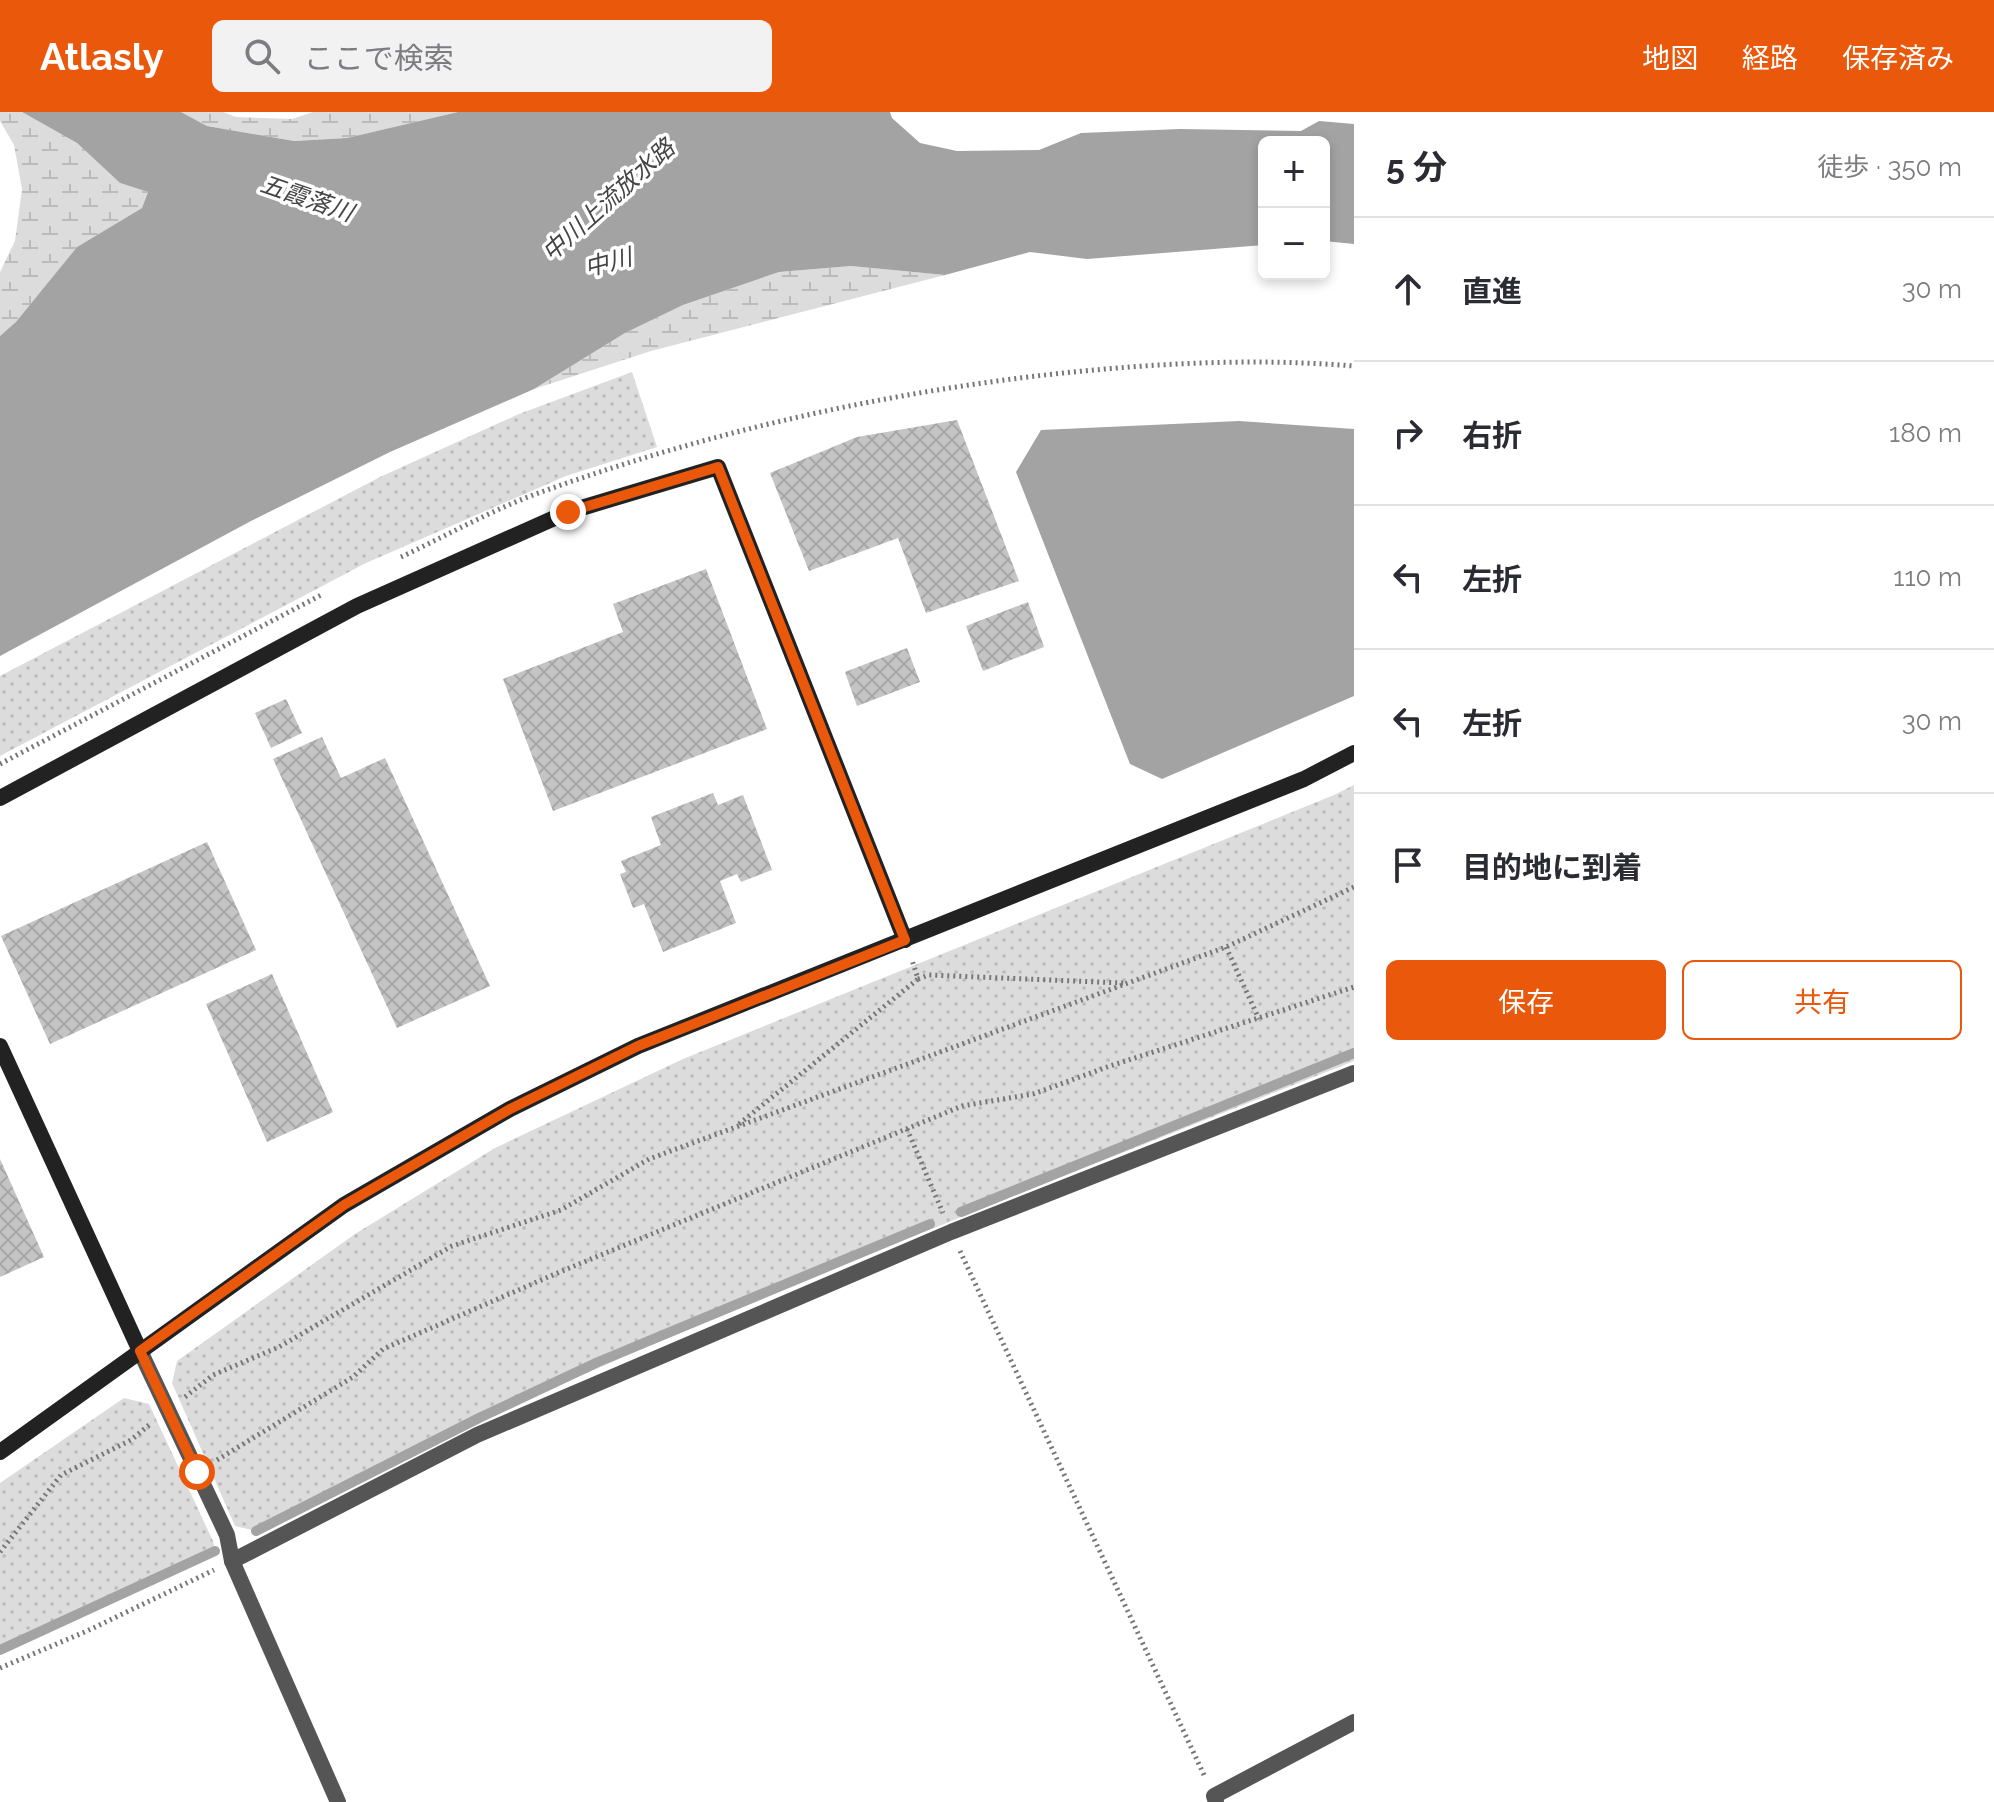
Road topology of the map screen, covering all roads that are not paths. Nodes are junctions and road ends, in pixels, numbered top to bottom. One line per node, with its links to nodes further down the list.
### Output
1 (1354, 753): 3 (street)
2 (0, 798): 3 (street)
3 (905, 940): 6 (street)
4 (0, 1046): 6 (street)
5 (1354, 1073): 8 (street)
6 (140, 1351): 7 (street); 8 (street)
7 (0, 1452)
8 (232, 1561): 11 (street)
9 (1354, 1722): 10 (street)
10 (1215, 1799)
11 (338, 1802)

